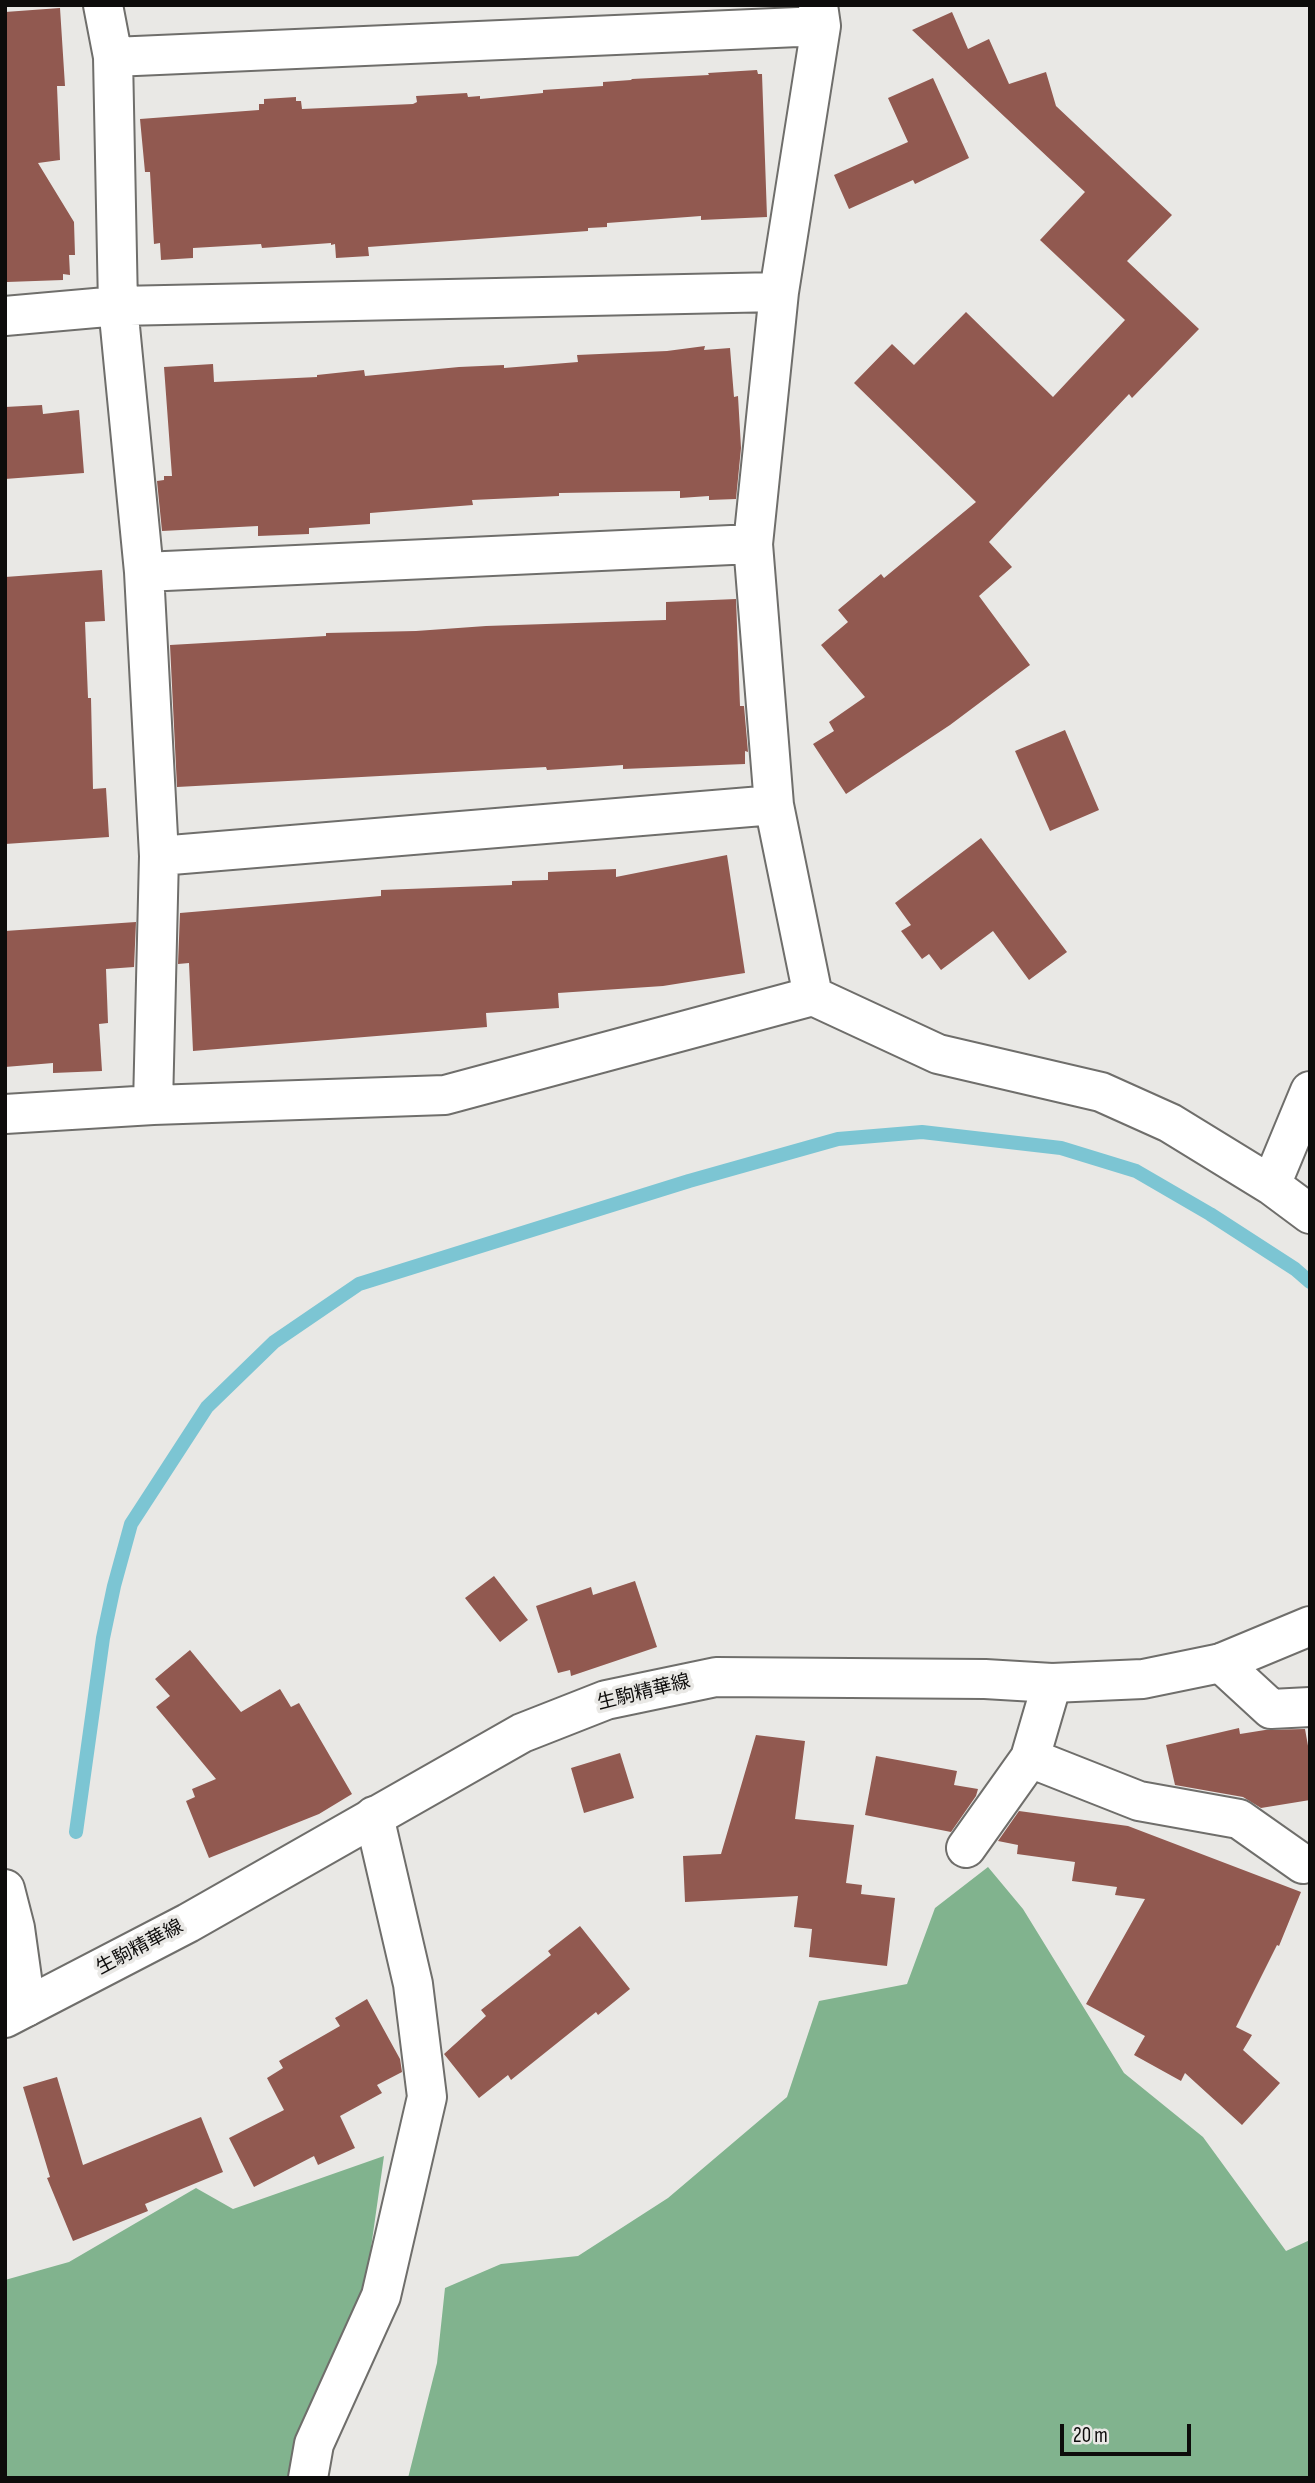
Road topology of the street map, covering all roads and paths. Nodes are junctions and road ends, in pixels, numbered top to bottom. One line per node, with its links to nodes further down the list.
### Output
1 (103, 5): 3 (street)
2 (820, 16): 3 (street); 4 (street)
3 (113, 57): 5 (street)
4 (779, 292): 5 (street); 7 (street)
5 (118, 306): 6 (street); 8 (street)
6 (5, 316)
7 (753, 544): 8 (street); 9 (street)
8 (144, 572): 10 (street)
9 (774, 805): 10 (street); 11 (street)
10 (159, 856): 13 (street)
11 (813, 996): 13 (street); 15 (street)
12 (1310, 1091): 15 (street)
13 (153, 1105): 14 (street)
14 (5, 1114)
15 (1271, 1185): 16 (street)
16 (1310, 1214)
17 (1310, 1626): 18 (street, 生駒精華線)
18 (1221, 1663): 19 (street, 生駒精華線); 20 (street)
19 (1052, 1683): 21 (street); 22 (street, 生駒精華線)
20 (1310, 1707)
21 (1030, 1758): 23 (street); 24 (street)
22 (374, 1816): 26 (street, 生駒精華線); 27 (street)
23 (966, 1848)
24 (1303, 1864)
25 (5, 1889): 26 (street)
26 (16, 2013)
27 (308, 2478)

